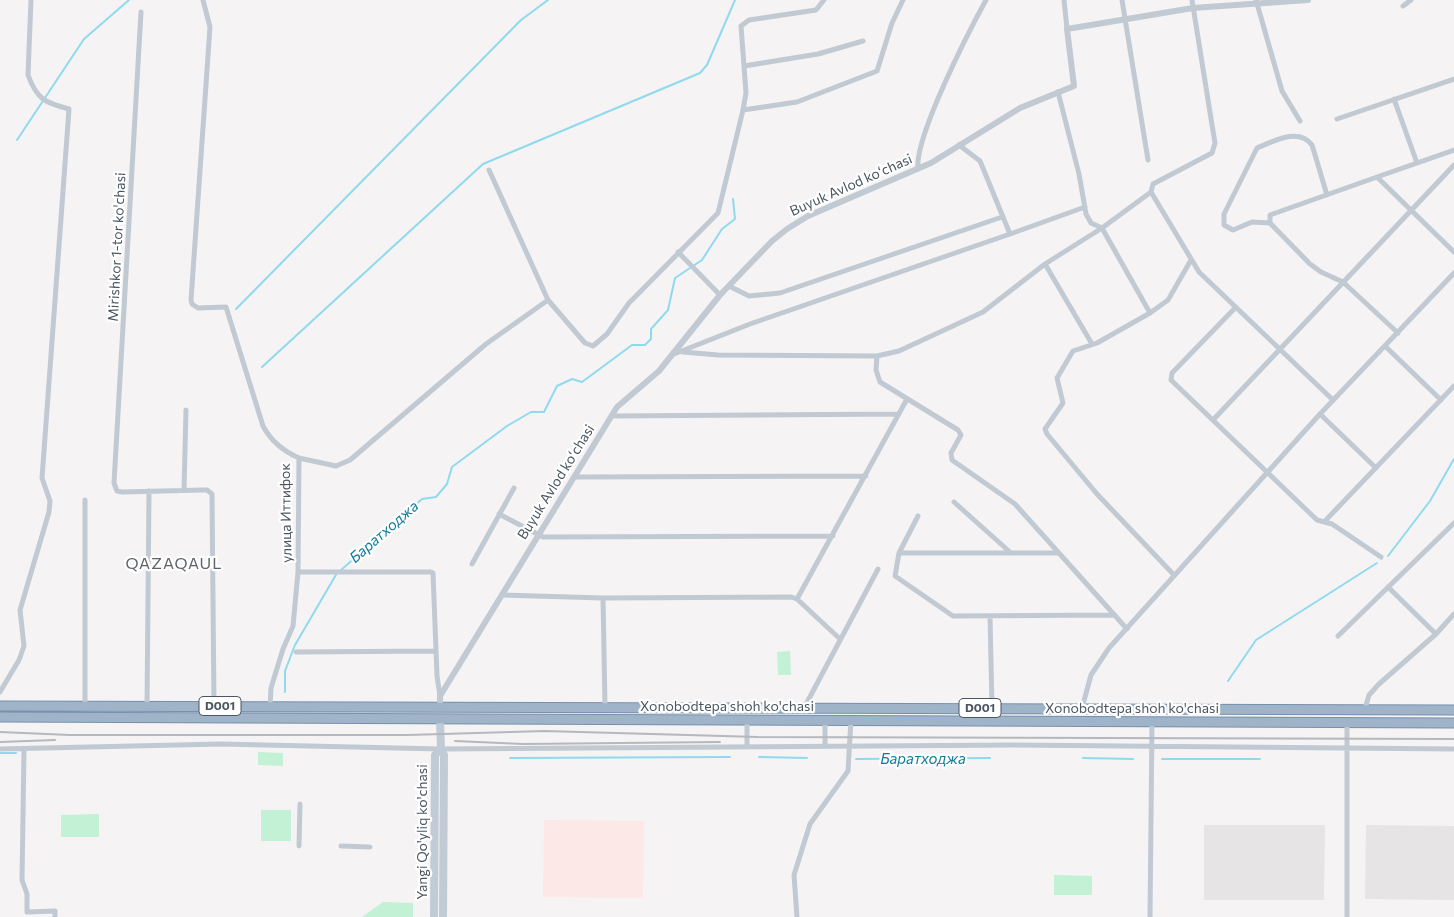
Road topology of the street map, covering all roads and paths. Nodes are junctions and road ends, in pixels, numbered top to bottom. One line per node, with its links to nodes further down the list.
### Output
1 (31, 0): 105 (street)
2 (203, 0): 68 (street, улица Иттифок)
3 (824, 0): 18 (street)
4 (903, 0): 22 (street)
5 (986, 0): 30 (street)
6 (1064, 0): 16 (street)
7 (1122, 0): 15 (street)
8 (1192, 0): 13 (street)
9 (1308, 0): 11 (street)
10 (1411, 0): 12 (street)
11 (1256, 1): 13 (street); 24 (street)
12 (1403, 6)
13 (1193, 8): 15 (street); 33 (street)
14 (141, 12): 75 (street, Mirishkor 1-tor ko'chasi)
15 (1125, 18): 16 (street); 27 (street)
16 (1067, 29): 20 (street, Buyuk Avlod koʻchasi)
17 (863, 40): 18 (street)
18 (744, 66): 22 (street)
19 (1454, 79): 21 (street)
20 (1058, 92): 25 (street, Buyuk Avlod koʻchasi); 35 (street)
21 (1394, 99): 23 (street); 28 (street)
22 (743, 110): 41 (street)
23 (1337, 119)
24 (1300, 121)
25 (959, 145): 30 (street, Buyuk Avlod koʻchasi); 37 (street)
26 (1454, 150): 28 (street)
27 (1148, 160)
28 (1417, 163): 32 (street)
29 (1454, 165): 36 (street)
30 (918, 169): 47 (street, Buyuk Avlod koʻchasi)
31 (489, 170): 49 (street)
32 (1377, 177): 34 (street); 36 (street)
33 (1151, 192): 39 (street); 43 (street)
34 (1327, 195): 38 (street); 38 (street)
35 (1085, 207): 39 (street); 40 (street)
36 (1411, 210): 42 (street); 46 (street)
37 (1002, 217): 40 (street); 47 (street)
38 (1270, 223): 46 (street)
39 (1102, 228): 44 (street); 51 (street)
40 (1010, 234): 56 (street)
41 (678, 252): 48 (street); 49 (street)
42 (1454, 252)
43 (1191, 260): 50 (street); 51 (street)
44 (1045, 264): 53 (street); 58 (street)
45 (1453, 276): 52 (street)
46 (1343, 282): 52 (street); 55 (street)
47 (729, 286): 48 (street, Buyuk Avlod koʻchasi)
48 (720, 296): 57 (street, Buyuk Avlod koʻchasi)
49 (548, 300): 68 (street)
50 (1236, 307): 55 (street); 67 (street)
51 (1150, 313): 53 (street)
52 (1398, 333): 54 (street)
53 (1092, 344): 91 (street)
54 (1385, 346): 61 (street); 62 (street)
55 (1279, 348): 61 (street); 67 (street)
56 (683, 352): 57 (street); 58 (street)
57 (674, 354): 66 (street, Buyuk Avlod koʻchasi)
58 (877, 356): 60 (street)
59 (1454, 386): 62 (street)
60 (907, 399): 64 (street); 86 (street)
61 (1333, 400): 65 (street)
62 (1441, 400): 69 (street)
63 (186, 410): 74 (street)
64 (899, 414): 66 (street); 71 (street)
65 (1320, 414): 69 (street); 70 (street)
66 (612, 416): 72 (street, Buyuk Avlod koʻchasi)
67 (1213, 420): 70 (street)
68 (298, 458): 90 (street, улица Иттифок)
69 (1376, 468): 80 (street)
70 (1267, 472): 80 (street); 91 (street)
71 (866, 476): 72 (street); 83 (street)
72 (575, 477): 82 (street, Buyuk Avlod koʻchasi)
73 (514, 488): 78 (street)
74 (184, 490): 75 (street); 110 (street)
75 (149, 491): 109 (street)
76 (85, 500): 108 (street)
77 (954, 502): 85 (street)
78 (499, 514): 82 (street); 88 (street)
79 (918, 516): 84 (street)
80 (1325, 522): 87 (street)
81 (1454, 523): 92 (street)
82 (538, 535): 83 (street); 93 (street, Buyuk Avlod koʻchasi)
83 (833, 536): 95 (street)
84 (899, 553): 85 (street); 98 (street)
85 (1011, 553): 86 (street)
86 (1059, 553): 97 (street)
87 (1381, 557)
88 (472, 564)
89 (878, 568): 102 (street)
90 (298, 572): 103 (street); 111 (street, улица Иттифок)
91 (1174, 575): 99 (street)
92 (1388, 588): 100 (street); 101 (street)
93 (502, 595): 94 (street); 106 (street, Buyuk Avlod koʻchasi)
94 (603, 598): 95 (street); 112 (street)
95 (797, 599): 102 (street)
96 (1454, 614): 100 (street)
97 (1114, 615): 98 (street); 99 (street)
98 (990, 616): 115 (street)
99 (1127, 629): 116 (street)
100 (1436, 634): 118 (street)
101 (1338, 636)
102 (840, 639): 114 (street)
103 (435, 651): 104 (street); 106 (street)
104 (296, 652)
105 (0, 692)
106 (440, 701): 111 (highway, Xonobodtepa shoh ko'chasi / D001); 112 (highway, Xonobodtepa shoh ko'chasi / D001); 121 (highway)
107 (0, 706): 108 (highway, Xonobodtepa shoh ko'chasi / D001)
108 (85, 706): 109 (highway, Xonobodtepa shoh ko'chasi / D001)
109 (147, 706): 110 (highway, Xonobodtepa shoh ko'chasi / D001)
110 (214, 706): 111 (highway, Xonobodtepa shoh ko'chasi / D001)
111 (270, 706)
112 (605, 707): 113 (highway, Xonobodtepa shoh ko'chasi / D001)
113 (688, 707): 114 (highway, Xonobodtepa shoh ko'chasi / D001); 122 (highway)
114 (804, 708): 115 (highway, Xonobodtepa shoh ko'chasi / D001)
115 (992, 708): 116 (highway, Xonobodtepa shoh ko'chasi / D001)
116 (1082, 708): 117 (highway, Xonobodtepa shoh ko'chasi / D001)
117 (1295, 709): 118 (highway, Xonobodtepa shoh ko'chasi / D001); 127 (highway)
118 (1366, 709): 119 (highway, Xonobodtepa shoh ko'chasi / D001)
119 (1454, 710)
120 (0, 717): 121 (highway, Xonobodtepa shoh ko'chasi / D001)
121 (440, 719): 122 (highway, Xonobodtepa shoh ko'chasi / D001); 135 (main road, Yangi Qo'yliq ko'chasi)
122 (688, 720): 123 (highway, Xonobodtepa shoh ko'chasi / D001)
123 (747, 720): 125 (highway, Xonobodtepa shoh ko'chasi / D001); 130 (street)
124 (851, 720): 125 (highway, Xonobodtepa shoh ko'chasi / D001); 126 (highway, Xonobodtepa shoh ko'chasi / D001); 132 (street)
125 (825, 721): 131 (street)
126 (1152, 722): 127 (highway, Xonobodtepa shoh ko'chasi / D001); 133 (street)
127 (1296, 722): 128 (highway, Xonobodtepa shoh ko'chasi / D001)
128 (1347, 722): 129 (highway, Xonobodtepa shoh ko'chasi / D001); 137 (street)
129 (1454, 723)
130 (747, 746): 131 (street); 135 (street)
131 (825, 746): 132 (street)
132 (851, 746): 133 (street); 146 (street)
133 (1152, 747): 137 (street); 147 (street)
134 (0, 749): 138 (street)
135 (441, 749): 138 (street); 144 (main road, Yangi Qo'yliq ko'chasi); 145 (main road, Yangi Qo'yliq ko'chasi)
136 (1454, 749): 137 (street)
137 (1348, 750): 148 (street)
138 (24, 753): 143 (street)
139 (300, 804): 140 (street)
140 (300, 846)
141 (341, 846): 142 (street)
142 (370, 847)
143 (55, 917)
144 (434, 917)
145 (443, 917)
146 (796, 917)
147 (1150, 917)
148 (1347, 917)

